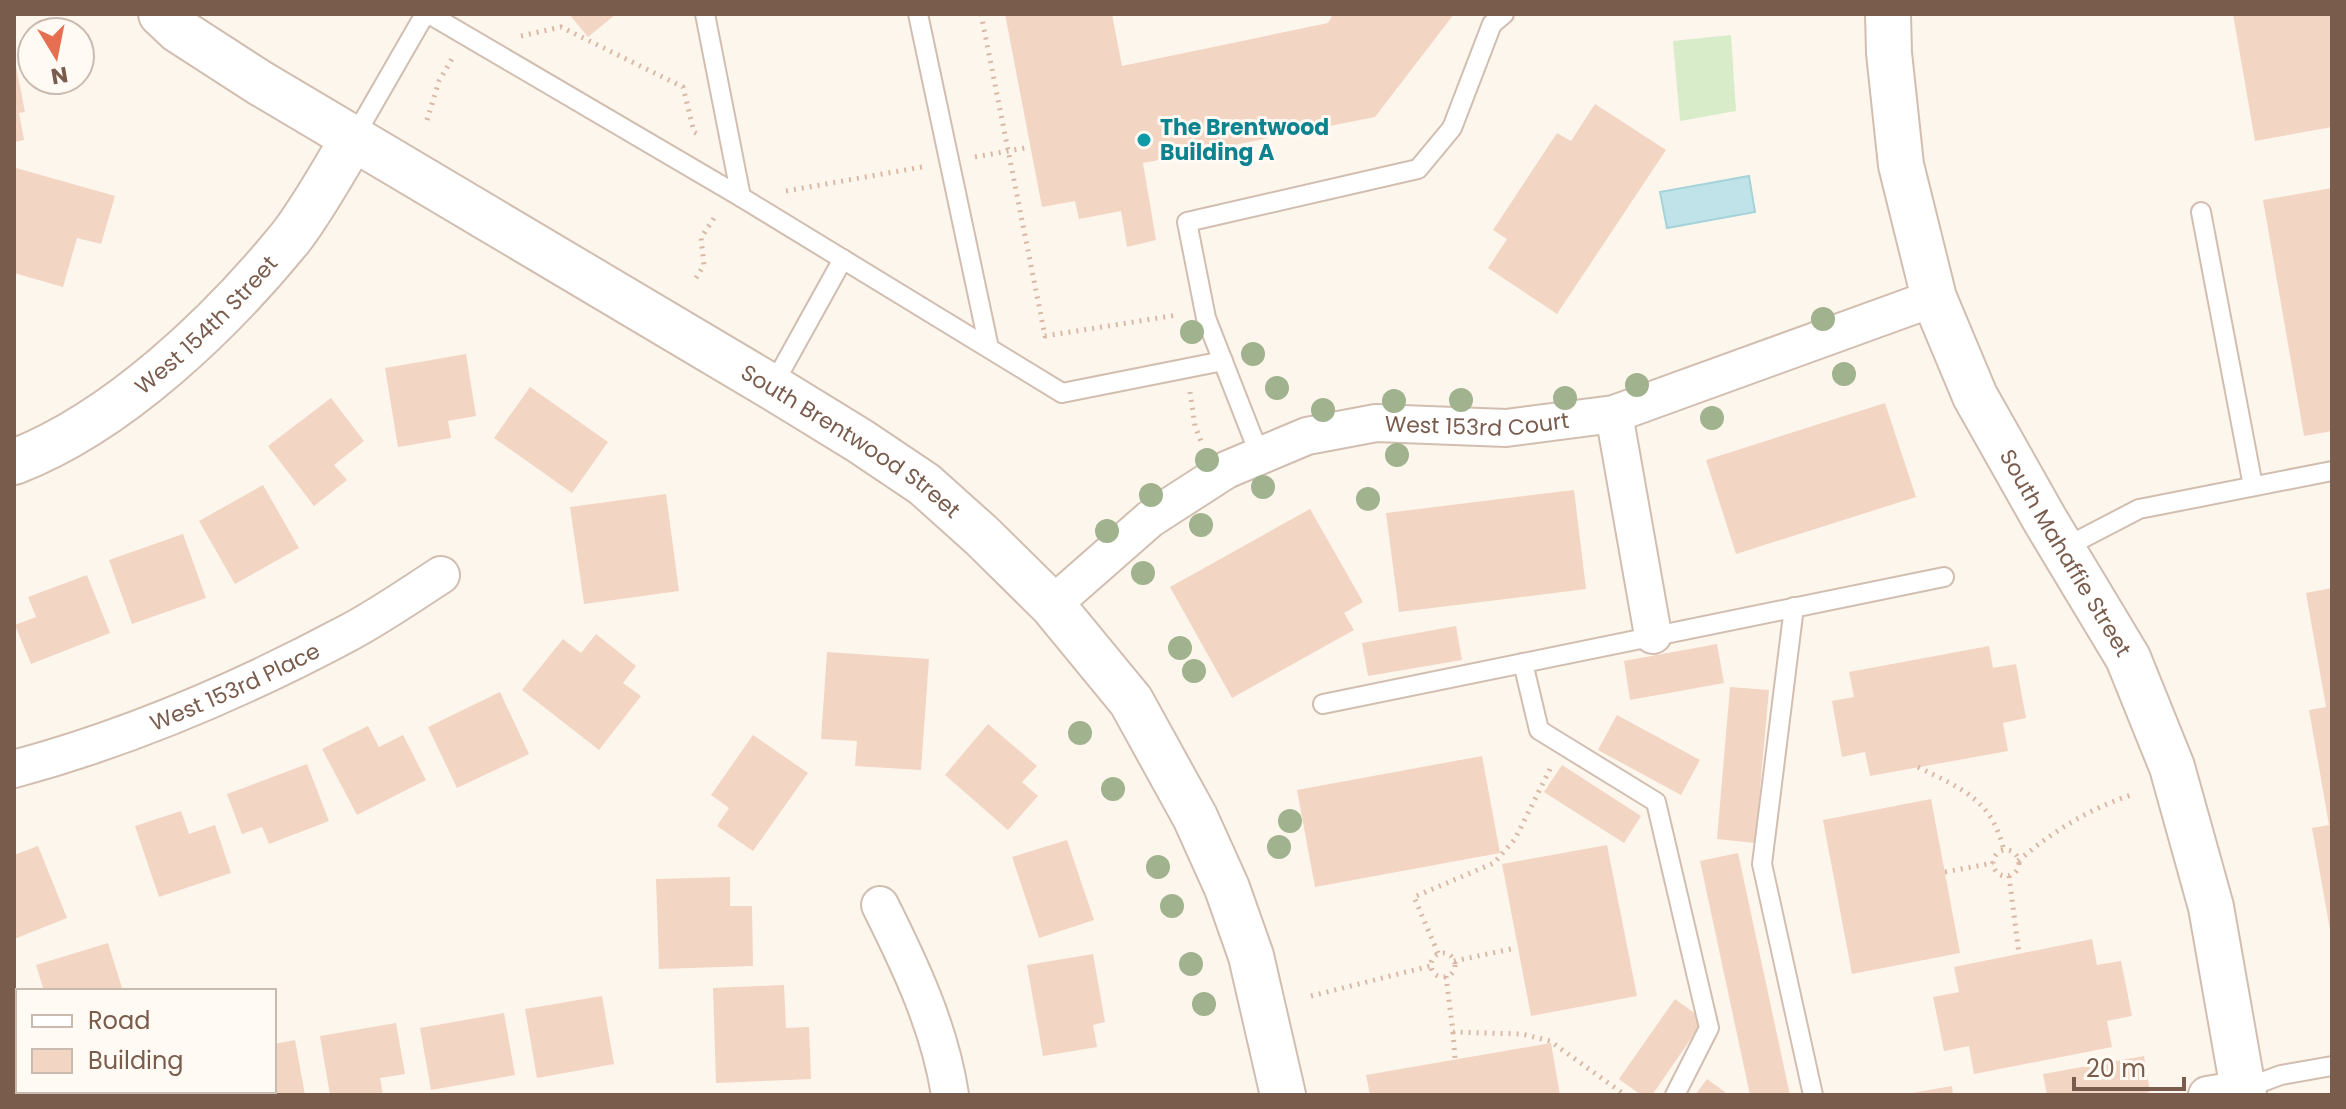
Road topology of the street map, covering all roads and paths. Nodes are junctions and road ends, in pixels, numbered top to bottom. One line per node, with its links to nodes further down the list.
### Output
1 (161, 14): 10 (street, South Brentwood Street)
2 (427, 14): 8 (lane); 10 (lane)
3 (705, 14): 11 (lane)
4 (918, 14): 16 (lane)
5 (981, 14): 18 (path)
6 (1504, 14): 17 (lane)
7 (1888, 14): 15 (street, South Mahaffie Street)
8 (465, 35): 9 (path); 11 (lane)
9 (427, 120)
10 (353, 139): 19 (street, South Brentwood Street); 22 (street, West 154th Street)
11 (741, 197): 13 (lane); 14 (path)
12 (2201, 212): 25 (lane)
13 (843, 259): 16 (lane); 19 (lane)
14 (696, 278)
15 (1934, 298): 20 (street, West 153rd Court); 26 (street, South Mahaffie Street)
16 (989, 348): 18 (lane)
17 (1223, 361): 18 (lane); 21 (lane)
18 (1186, 368): 24 (path)
19 (772, 387): 29 (street, South Brentwood Street)
20 (1614, 414): 21 (street, West 153rd Court); 31 (street)
21 (1263, 454): 24 (street, West 153rd Court)
22 (14, 462)
23 (2332, 471): 25 (lane)
24 (1216, 476): 29 (street, West 153rd Court)
25 (2253, 486): 26 (lane)
26 (2062, 549): 54 (street, South Mahaffie Street)
27 (441, 575): 36 (street, West 153rd Place)
28 (1944, 577): 30 (lane)
29 (1052, 605): 56 (street, South Brentwood Street)
30 (1794, 607): 31 (lane); 59 (lane)
31 (1653, 635): 32 (lane)
32 (1523, 663): 33 (lane); 34 (lane)
33 (1323, 704)
34 (1562, 744): 45 (path); 58 (lane)
35 (1918, 767): 38 (path)
36 (14, 769)
37 (2134, 794): 39 (path)
38 (2004, 851): 39 (path); 40 (path)
39 (2018, 861): 42 (path)
40 (1993, 863): 41 (path); 42 (path)
41 (1945, 872)
42 (2009, 876): 46 (path)
43 (880, 905): 55 (street)
44 (1511, 949): 47 (path)
45 (1438, 953): 47 (path); 48 (path)
46 (2019, 954)
47 (1454, 961): 49 (path)
48 (1430, 966): 49 (path); 50 (path)
49 (1446, 976): 51 (path)
50 (1311, 996)
51 (1453, 1032): 52 (path); 57 (path)
52 (1455, 1059)
53 (2332, 1066): 54 (lane)
54 (2231, 1093)
55 (950, 1095)
56 (1283, 1095)
57 (1625, 1095)
58 (1675, 1095)
59 (1813, 1095)

